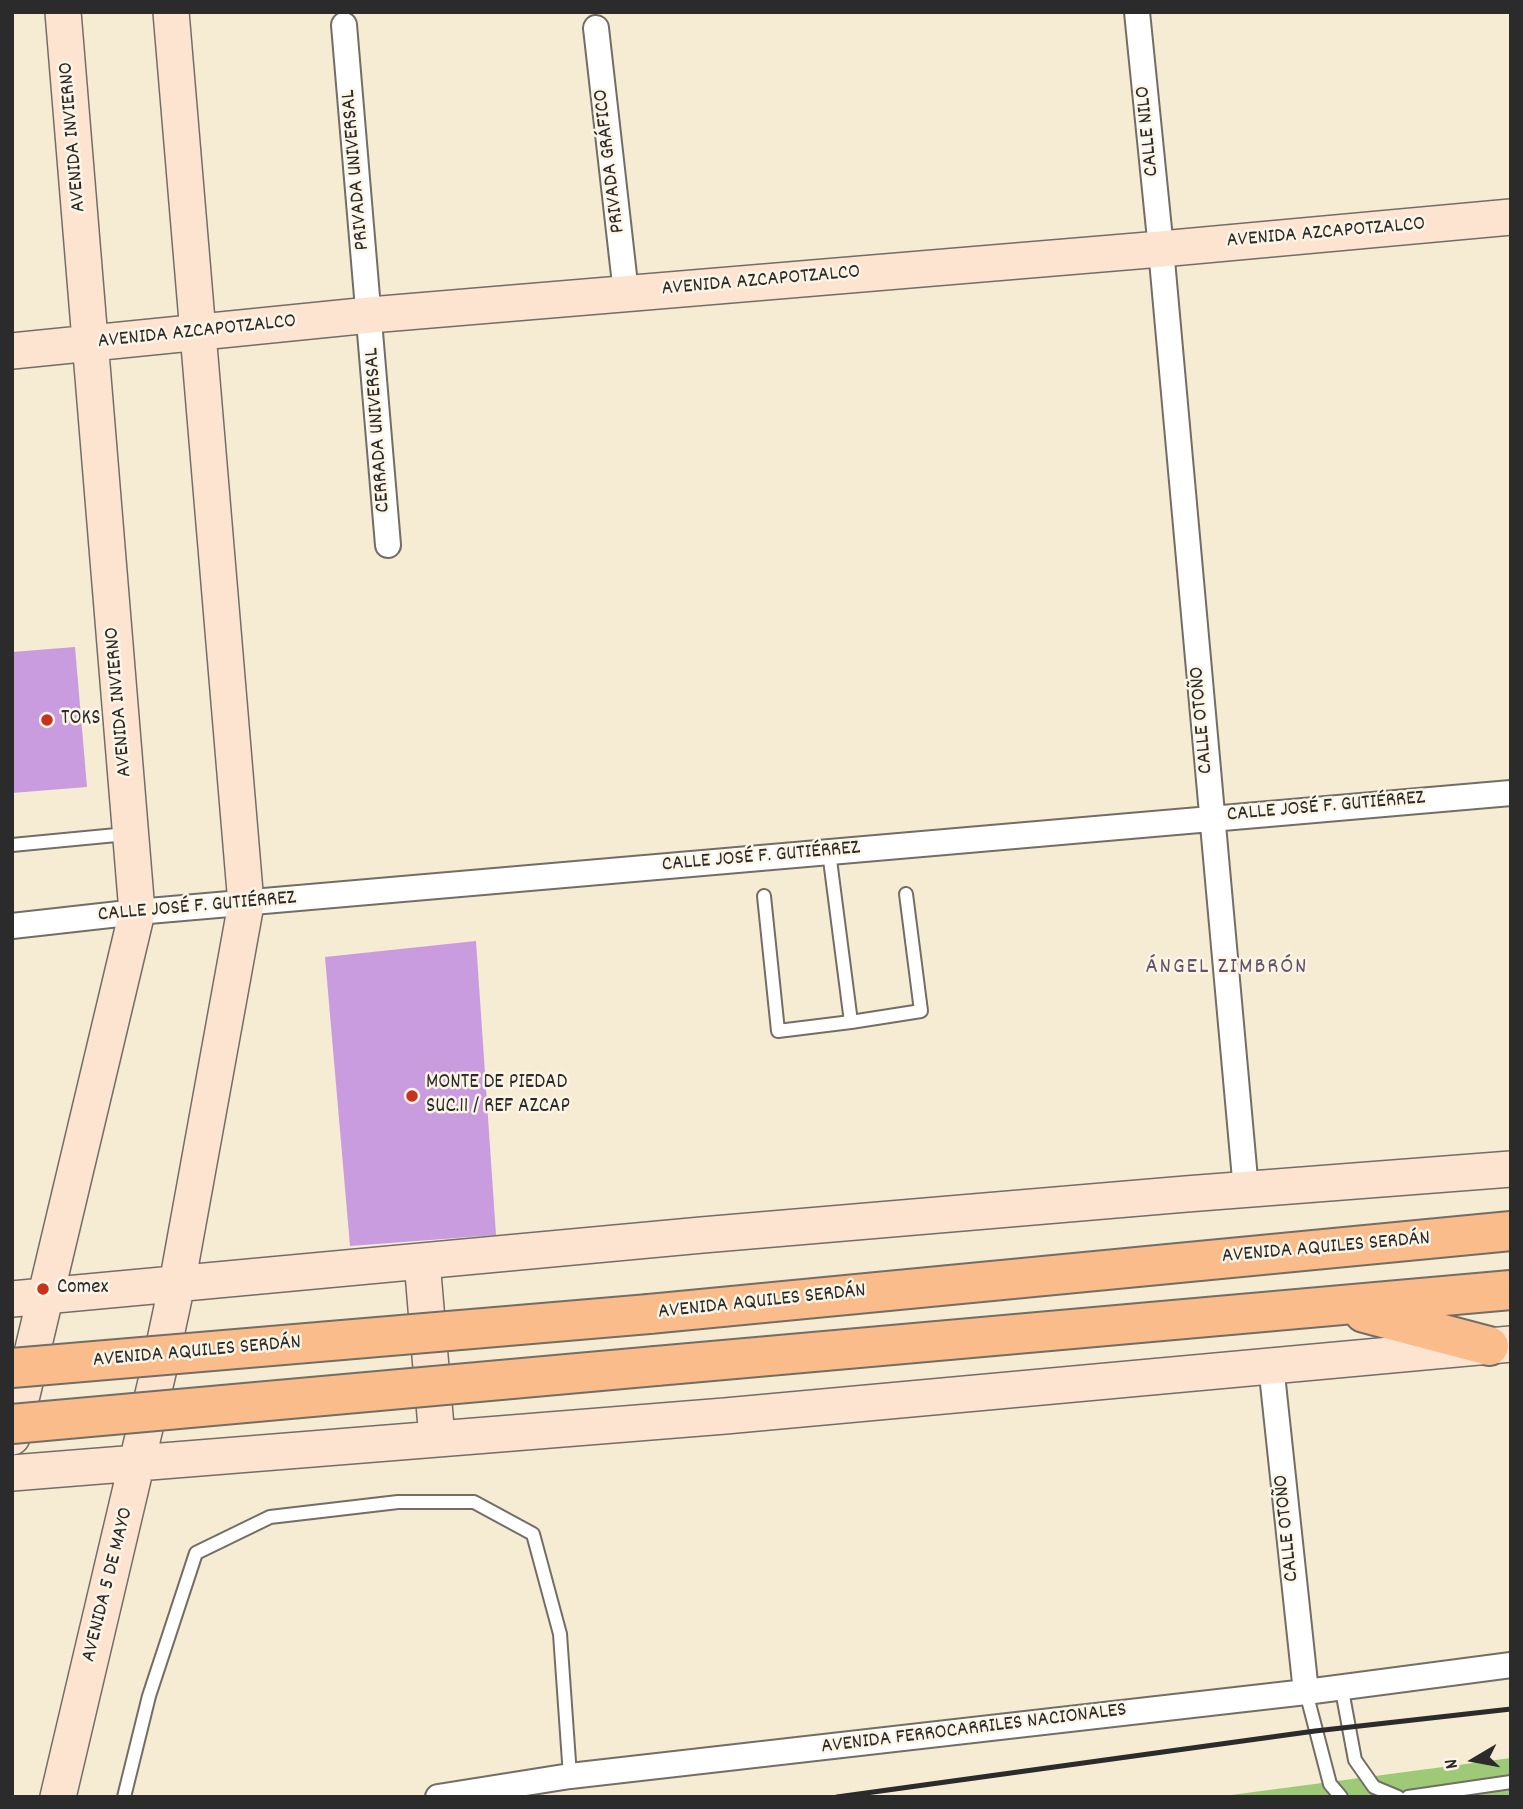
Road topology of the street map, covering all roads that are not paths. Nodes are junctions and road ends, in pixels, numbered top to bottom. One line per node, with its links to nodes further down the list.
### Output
1 (63, 12): 11 (street, AVENIDA INVIERNO)
2 (171, 12): 10 (street)
3 (1138, 12): 7 (street, CALLE NILO)
4 (344, 25): 9 (street, PRIVADA UNIVERSAL)
5 (596, 29): 8 (street, PRIVADA GRÁFICO)
6 (1511, 217): 7 (street, AVENIDA AZCAPOTZALCO)
7 (1161, 249): 8 (street, AVENIDA AZCAPOTZALCO); 15 (street, CALLE OTOÑO)
8 (626, 293): 9 (street, AVENIDA AZCAPOTZALCO)
9 (370, 315): 10 (street, AVENIDA AZCAPOTZALCO); 13 (street, CERRADA UNIVERSAL)
10 (197, 334): 11 (street, AVENIDA AZCAPOTZALCO); 21 (street)
11 (91, 344): 12 (street, AVENIDA AZCAPOTZALCO); 16 (street, AVENIDA INVIERNO)
12 (12, 351)
13 (388, 545)
14 (1511, 793): 15 (street, CALLE JOSÉ F. GUTIÉRREZ)
15 (1212, 818): 18 (street, CALLE JOSÉ F. GUTIÉRREZ); 26 (street, CALLE OTOÑO)
16 (131, 834): 17 (lane); 22 (street, AVENIDA INVIERNO)
17 (12, 845)
18 (829, 852): 21 (street, CALLE JOSÉ F. GUTIÉRREZ); 24 (lane)
19 (906, 894): 24 (lane)
20 (764, 896): 24 (lane)
21 (246, 904): 22 (street, CALLE JOSÉ F. GUTIÉRREZ); 31 (street)
22 (137, 912): 23 (street, CALLE JOSÉ F. GUTIÉRREZ); 33 (street, AVENIDA INVIERNO)
23 (12, 926)
24 (851, 1022)
25 (1511, 1169): 26 (street)
26 (1246, 1190): 30 (street)
27 (1511, 1207): 29 (highway)
28 (1511, 1231): 29 (highway, AVENIDA AQUILES SERDÁN)
29 (1428, 1239): 38 (highway, AVENIDA AQUILES SERDÁN, bridge)
30 (422, 1261): 31 (street); 41 (street)
31 (177, 1284): 33 (street); 42 (street, AVENIDA 5 DE MAYO)
32 (1511, 1290): 35 (highway)
33 (47, 1296): 34 (street); 38 (street, AVENIDA INVIERNO)
34 (12, 1299)
35 (1339, 1307): 36 (highway); 39 (highway, bridge)
36 (1500, 1345): 37 (street)
37 (1271, 1365): 41 (street); 46 (street, CALLE OTOÑO)
38 (19, 1375): 40 (street)
39 (12, 1424)
40 (12, 1437)
41 (438, 1439): 42 (street)
42 (138, 1463): 43 (street); 50 (street, AVENIDA 5 DE MAYO)
43 (12, 1473)
44 (1511, 1665): 45 (street, AVENIDA FERROCARRILES NACIONALES)
45 (1341, 1685): 46 (street, AVENIDA FERROCARRILES NACIONALES); 54 (lane)
46 (1306, 1692): 47 (street, AVENIDA FERROCARRILES NACIONALES); 49 (lane)
47 (570, 1776): 51 (lane); 52 (street, AVENIDA FERROCARRILES NACIONALES)
48 (1511, 1782): 55 (lane)
49 (1331, 1790): 53 (lane)
50 (58, 1797)
51 (124, 1797)
52 (438, 1797)
53 (1341, 1797)
54 (1398, 1797)
55 (1408, 1797)

